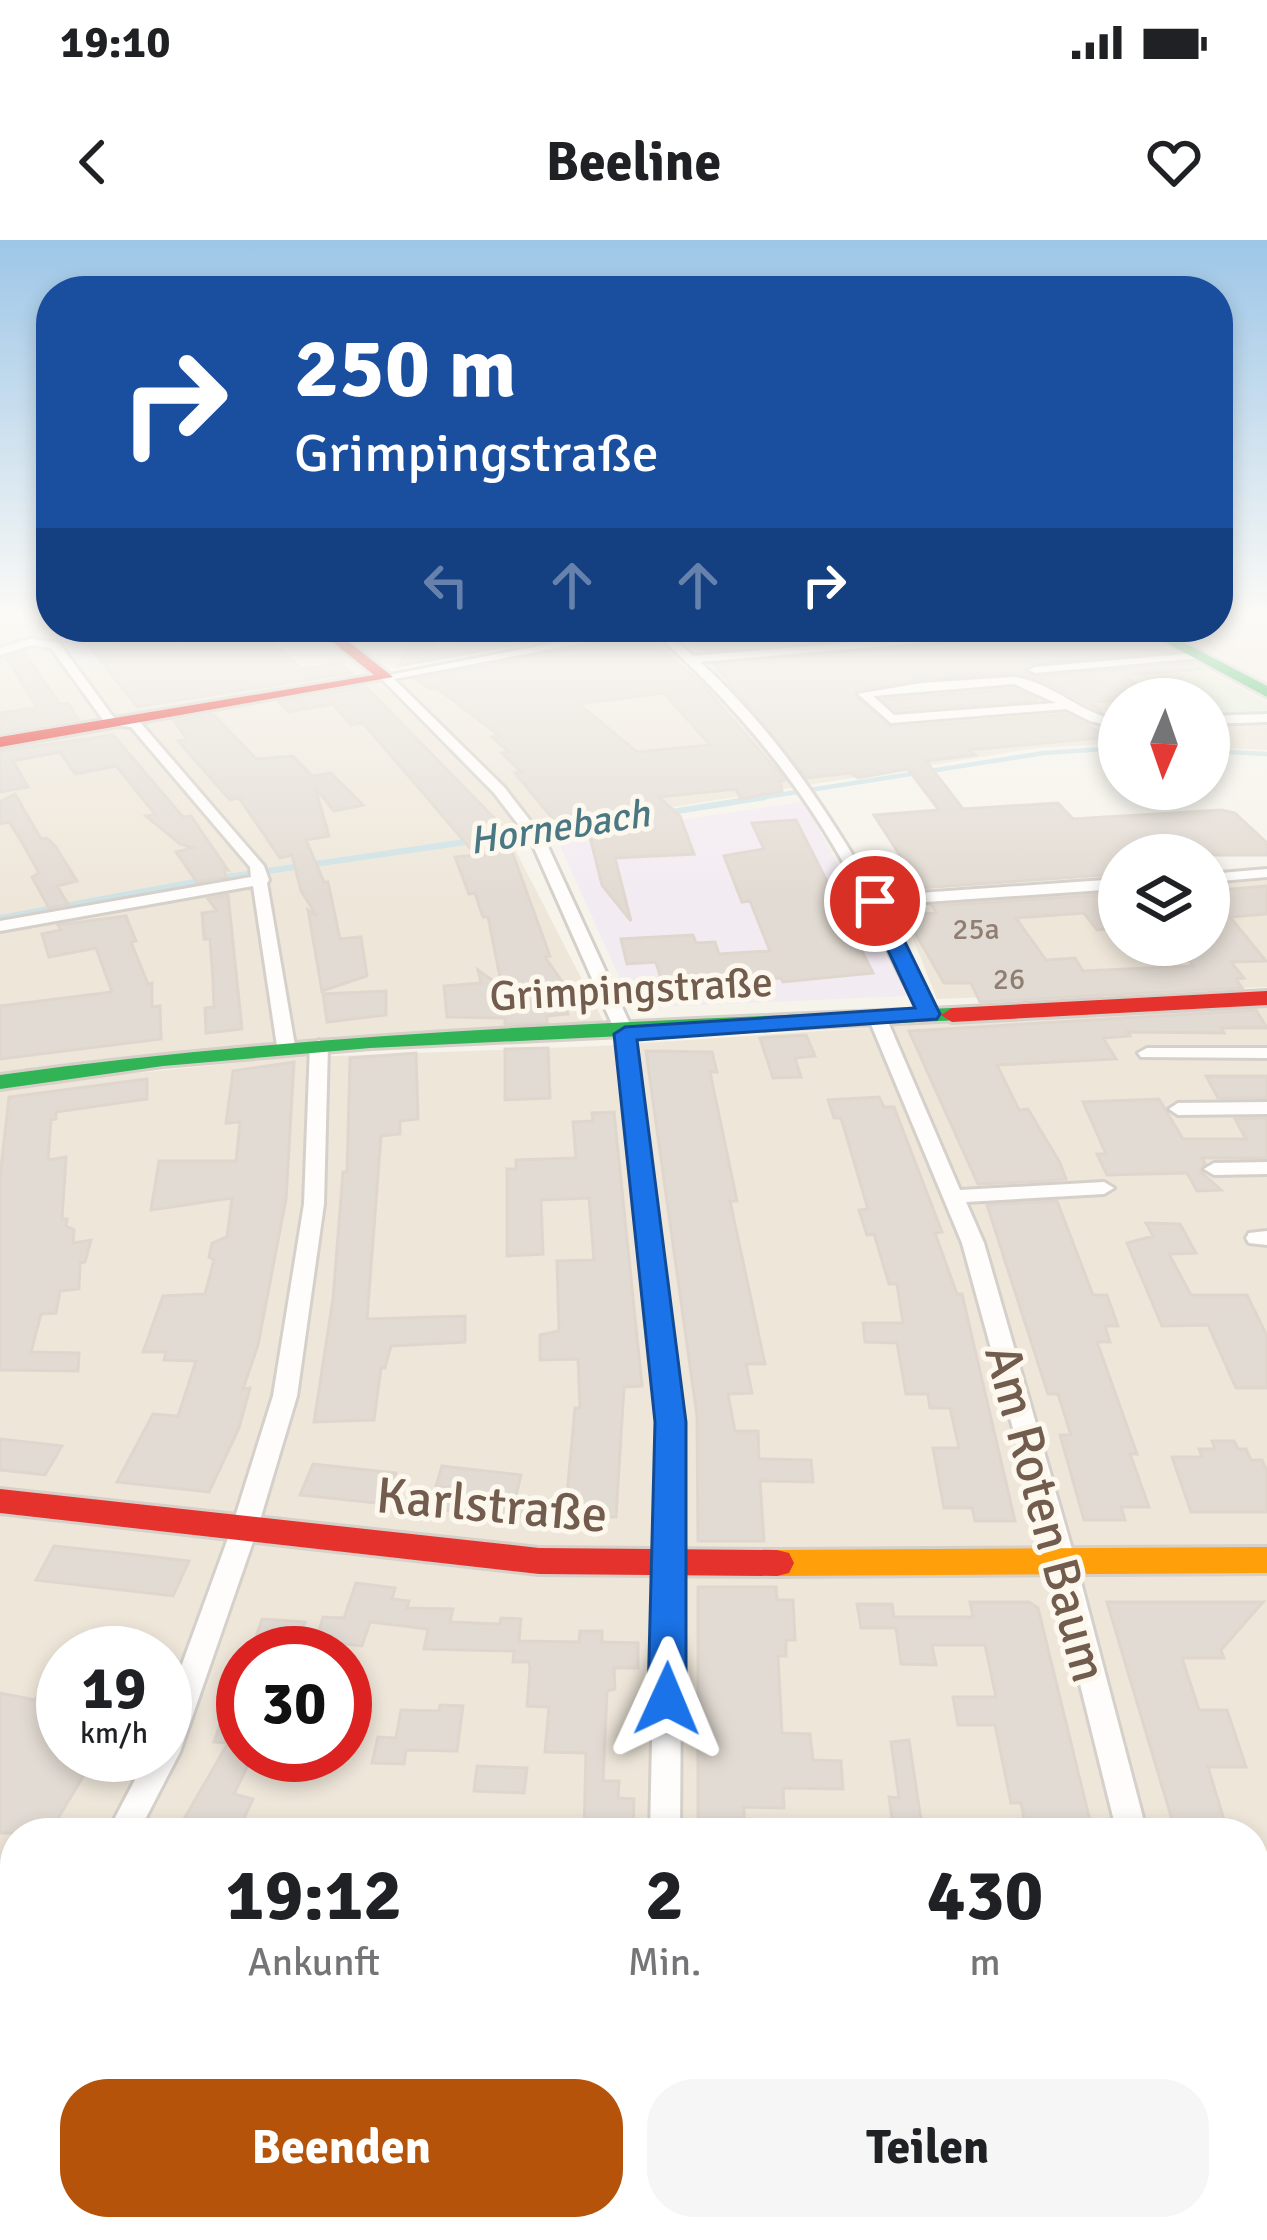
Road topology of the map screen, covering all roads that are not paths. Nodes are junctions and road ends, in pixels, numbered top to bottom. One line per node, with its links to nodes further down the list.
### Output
1 (102, 709): 9 (street)
2 (196, 709): 9 (street)
3 (420, 709): 20 (street)
4 (741, 709): 15 (street)
5 (876, 709): 6 (street)
6 (1020, 709)
7 (1267, 718): 8 (street)
8 (1230, 719)
9 (122, 722): 10 (street); 11 (street)
10 (0, 742)
11 (260, 873): 16 (street); 22 (street)
12 (1267, 873): 13 (street)
13 (1230, 876)
14 (1098, 885): 15 (street)
15 (875, 901): 18 (street)
16 (0, 926)
17 (1267, 998): 18 (street, Grimpingstraße)
18 (929, 1014): 19 (street, Grimpingstraße)
19 (877, 1017): 20 (street, Grimpingstraße); 31 (street, Am Roten Baum)
20 (625, 1034): 21 (street, Grimpingstraße); 36 (street)
21 (320, 1045): 22 (street, Grimpingstraße); 33 (street)
22 (286, 1046): 25 (street, Grimpingstraße)
23 (1147, 1053): 24 (street)
24 (1267, 1053)
25 (0, 1082)
26 (1178, 1108): 27 (street)
27 (1267, 1108)
28 (1267, 1168): 29 (street)
29 (1214, 1169)
30 (1104, 1188): 31 (street)
31 (954, 1196): 35 (street, Am Roten Baum)
32 (0, 1501): 33 (street, Karlstraße)
33 (244, 1530): 36 (street, Karlstraße); 37 (street)
34 (1267, 1560): 35 (street, Karlstraße)
35 (1063, 1562): 36 (street, Karlstraße); 41 (street, Am Roten Baum)
36 (669, 1564): 40 (street)
37 (192, 1675)
38 (149, 1782): 39 (street)
39 (130, 1818)
40 (665, 1818)
41 (1128, 1818)

